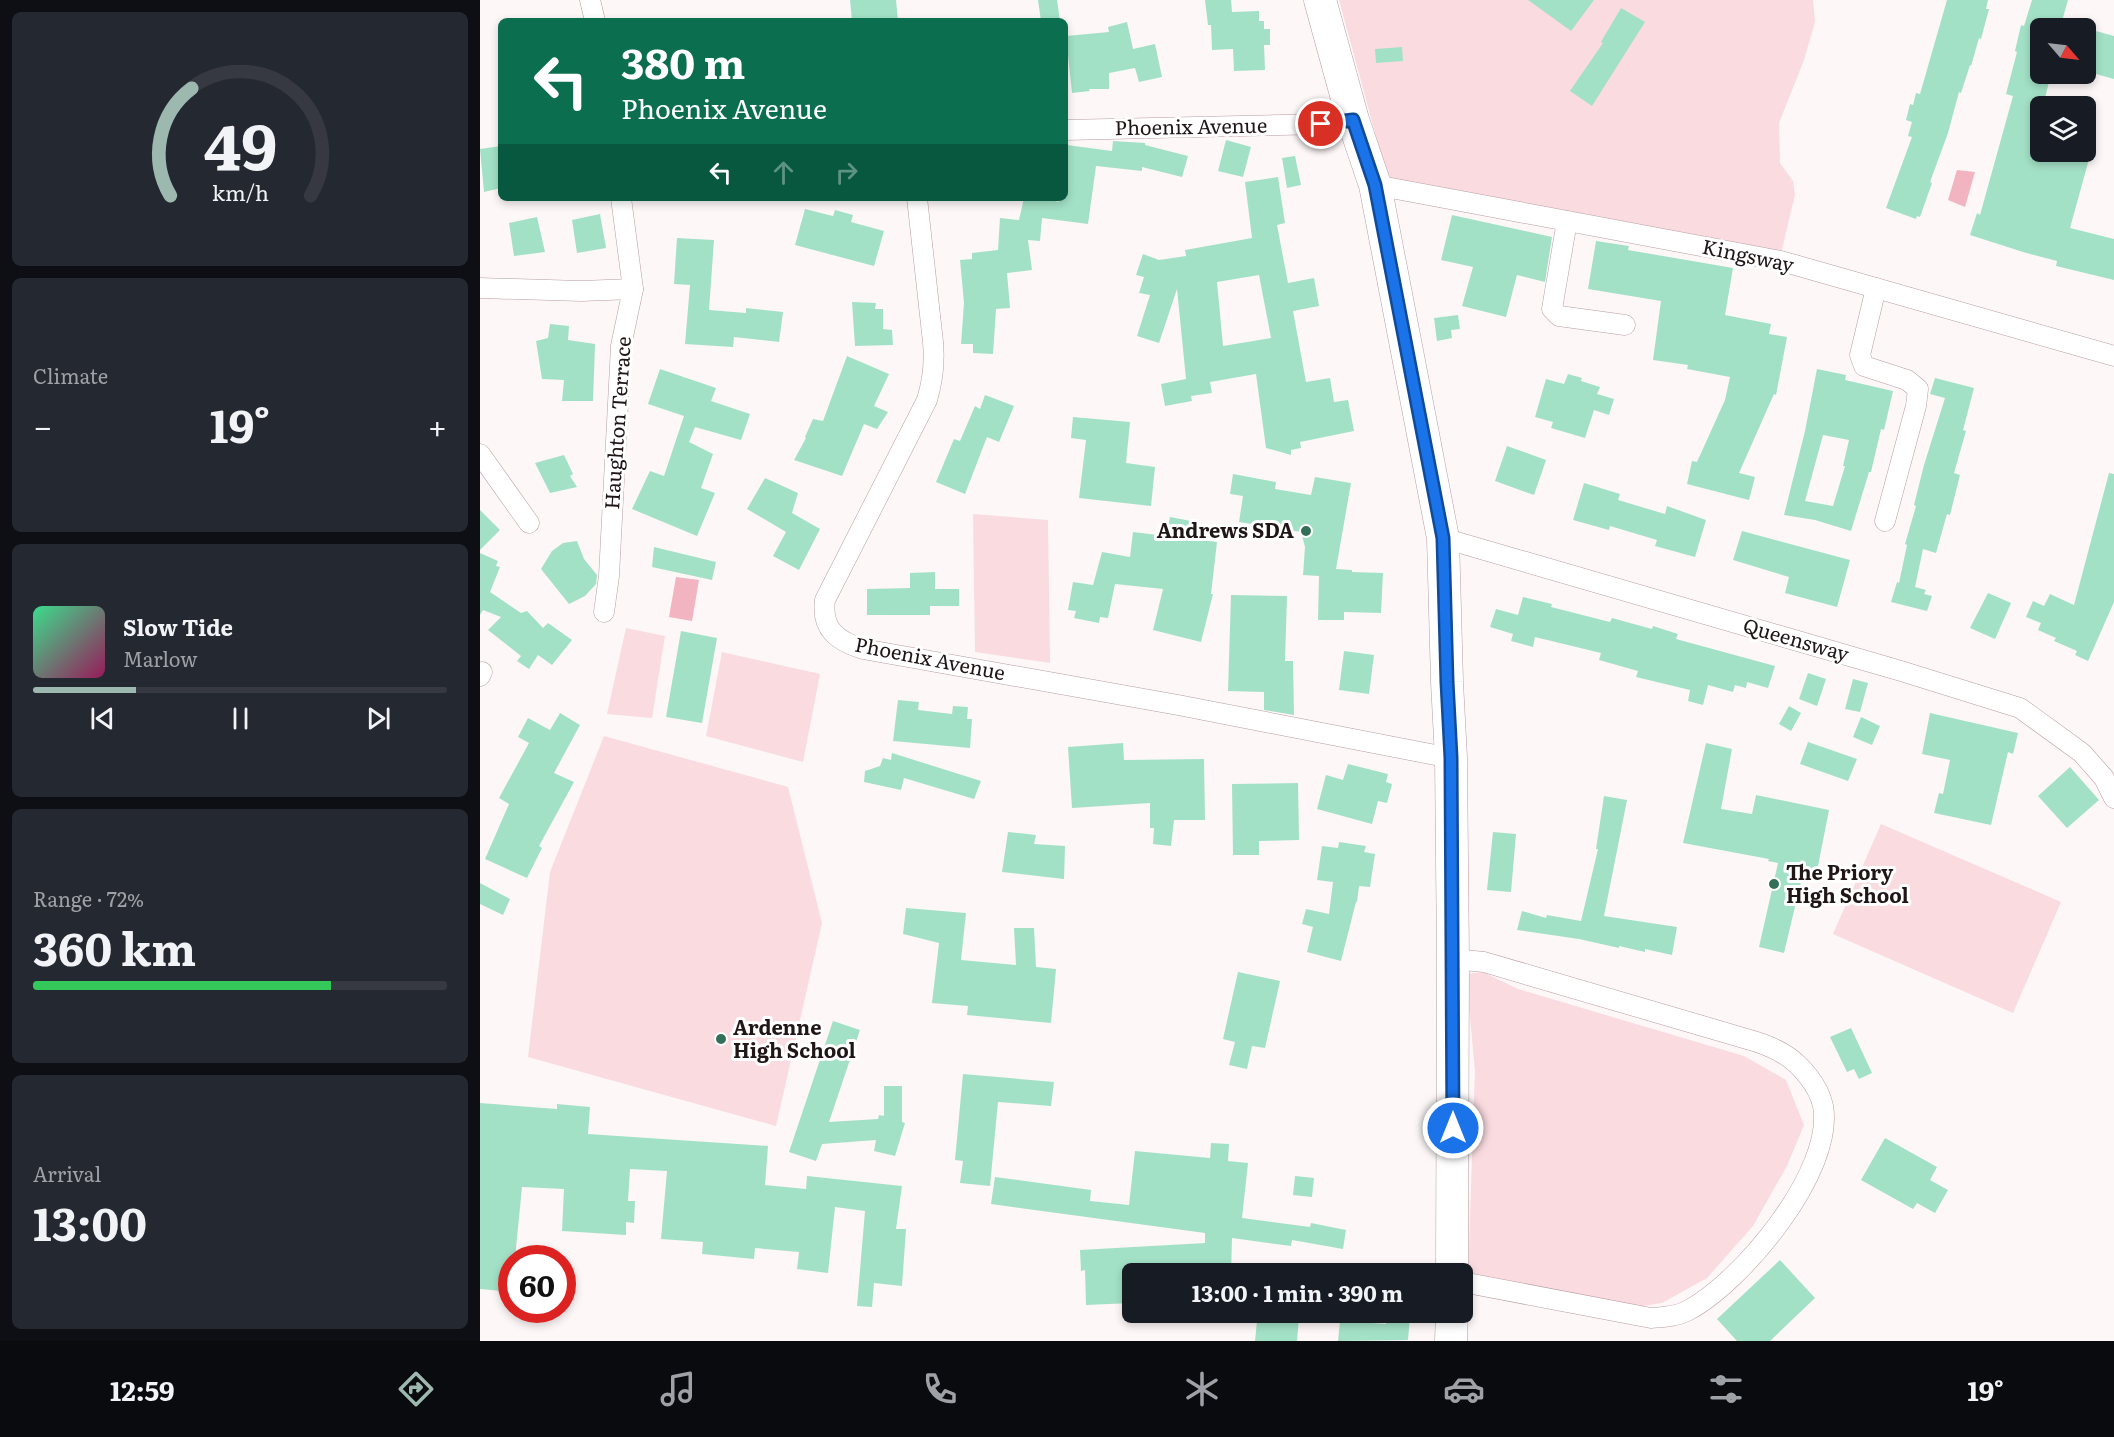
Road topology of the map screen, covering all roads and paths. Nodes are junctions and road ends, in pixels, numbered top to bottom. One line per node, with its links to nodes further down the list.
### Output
1 (590, 0): 3 (street)
2 (1320, 0): 4 (main road)
3 (594, 18)
4 (1353, 120): 5 (street, Phoenix Avenue); 6 (main road)
5 (1068, 130)
6 (1375, 185): 9 (street, Kingsway); 18 (main road)
7 (621, 201): 12 (street, Haughton Terrace)
8 (917, 201): 20 (street, Phoenix Avenue)
9 (1567, 221): 11 (street, Kingsway); 13 (street)
10 (480, 288): 12 (street)
11 (1876, 288): 14 (street, Kingsway); 16 (street)
12 (633, 289): 19 (street, Haughton Terrace)
13 (1625, 325)
14 (2114, 356)
15 (480, 454): 17 (street)
16 (1885, 521)
17 (530, 523)
18 (1443, 538): 20 (main road); 21 (street, Queensway)
19 (604, 612)
20 (1451, 758): 22 (main road)
21 (2114, 798)
22 (1453, 959): 23 (main road); 24 (street)
23 (1452, 1263)
24 (1473, 1284)
25 (1452, 1323): 26 (main road)
26 (1451, 1341)

